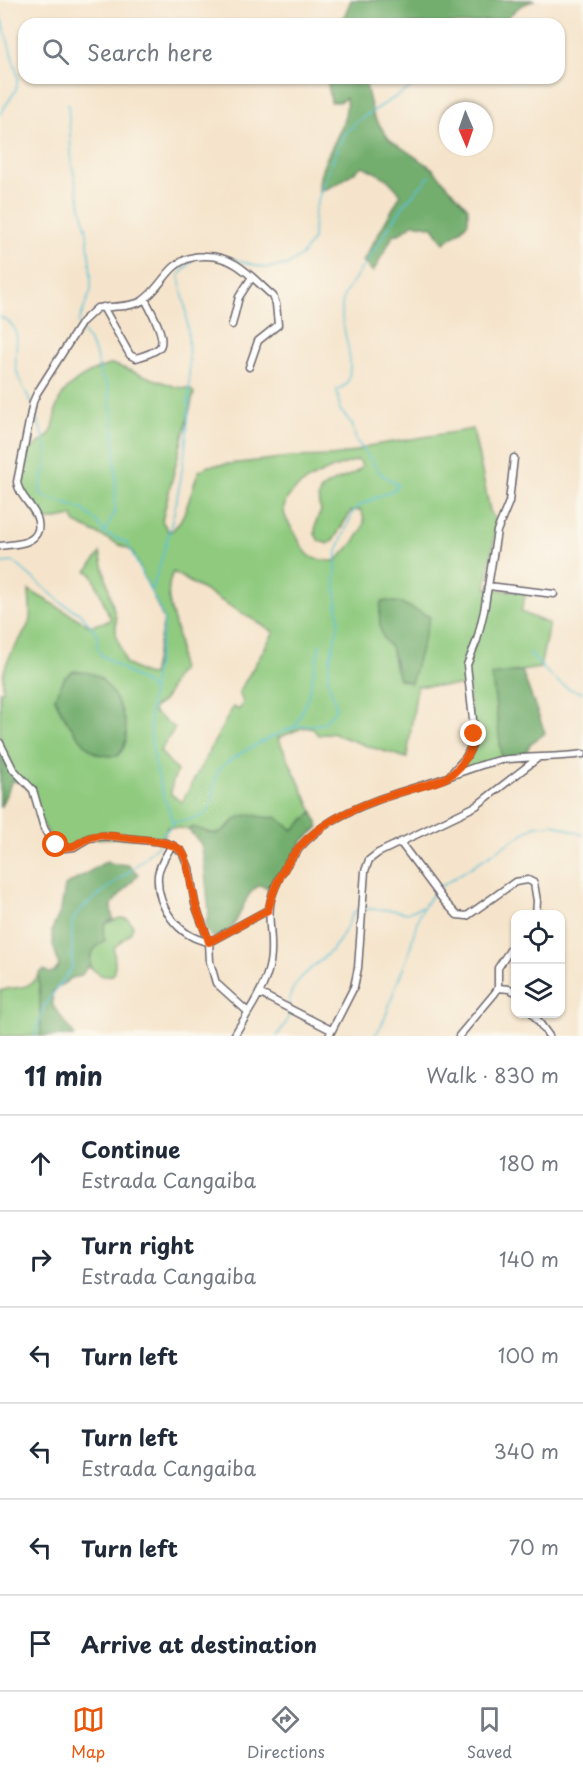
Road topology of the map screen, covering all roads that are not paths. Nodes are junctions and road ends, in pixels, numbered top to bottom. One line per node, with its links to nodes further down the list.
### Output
1 (252, 278): 2 (street); 4 (street); 5 (street)
2 (145, 298): 3 (street); 3 (street)
3 (103, 307): 7 (street)
4 (232, 325)
5 (249, 367)
6 (514, 458): 8 (street)
7 (0, 546)
8 (489, 586): 9 (street); 13 (street)
9 (554, 594)
10 (0, 743): 15 (street)
11 (583, 754): 12 (street)
12 (538, 758): 13 (street); 14 (street)
13 (449, 776): 16 (street)
14 (400, 842): 17 (street); 25 (street)
15 (172, 845): 18 (street); 18 (street)
16 (268, 910): 18 (street); 22 (street)
17 (536, 910)
18 (209, 942): 23 (street)
19 (511, 948): 20 (street)
20 (498, 988): 21 (street); 27 (street)
21 (511, 990)
22 (259, 993): 23 (street); 25 (street)
23 (248, 1012): 26 (street)
24 (536, 1018): 28 (street)
25 (330, 1033)
26 (234, 1036)
27 (459, 1036)
28 (549, 1036)

